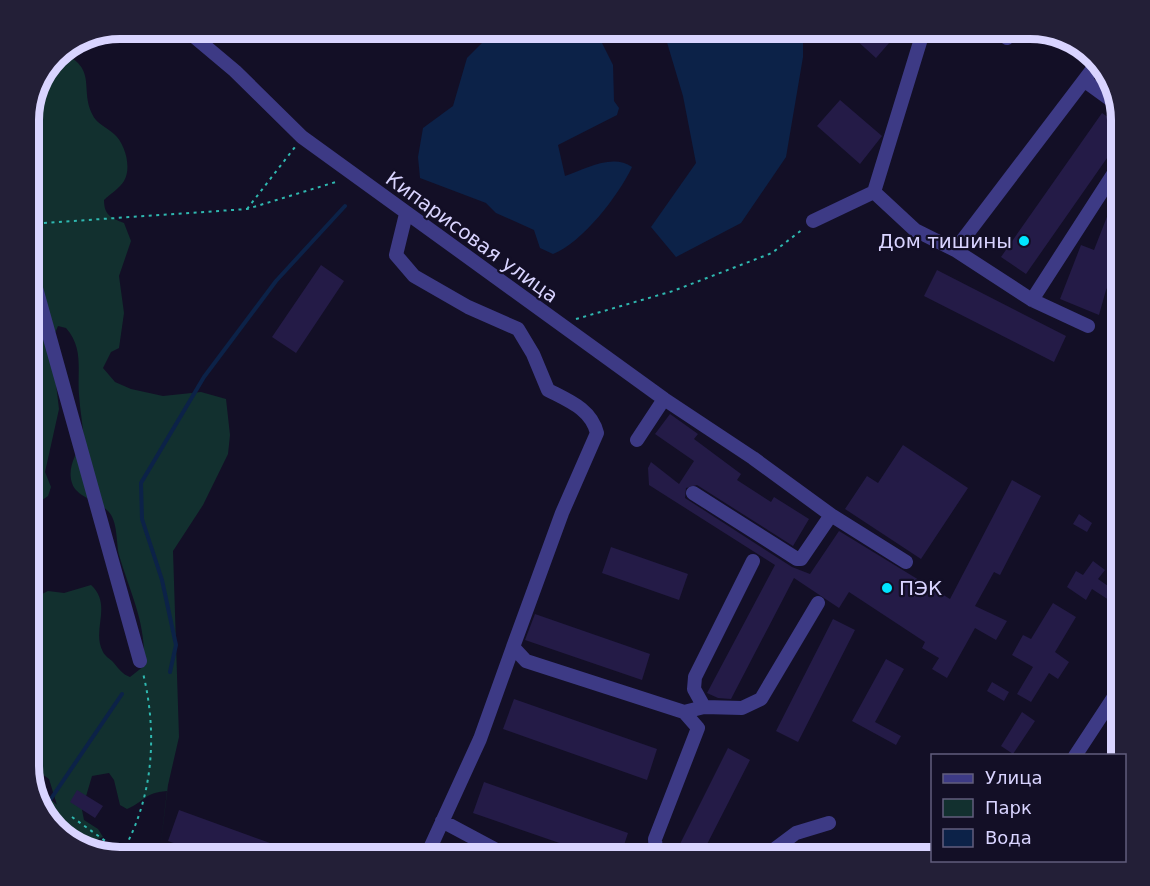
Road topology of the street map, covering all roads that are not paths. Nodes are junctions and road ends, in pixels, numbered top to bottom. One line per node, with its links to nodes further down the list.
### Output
1 (198, 39): 8 (street, Кипарисовая улица)
2 (921, 39): 7 (street)
3 (1093, 70): 4 (street)
4 (1085, 81): 5 (street); 10 (street)
5 (1108, 98)
6 (1111, 179): 12 (street)
7 (874, 192): 9 (street); 10 (street)
8 (406, 214): 14 (street, Кипарисовая улица); 21 (street)
9 (813, 221)
10 (955, 249): 12 (street)
11 (39, 299): 22 (street)
12 (1032, 300): 13 (street)
13 (1088, 326)
14 (664, 399): 15 (street); 17 (street)
15 (637, 440)
16 (693, 493): 17 (street)
17 (831, 514): 19 (street)
18 (753, 561): 24 (street)
19 (906, 562)
20 (818, 603): 24 (street)
21 (513, 647): 25 (street); 27 (street)
22 (140, 661)
23 (1111, 702): 26 (street)
24 (704, 707): 25 (street)
25 (684, 712): 31 (street)
26 (1076, 754)
27 (442, 821): 29 (street); 30 (street)
28 (829, 823): 32 (street)
29 (431, 847)
30 (491, 847)
31 (656, 847)
32 (778, 847)

